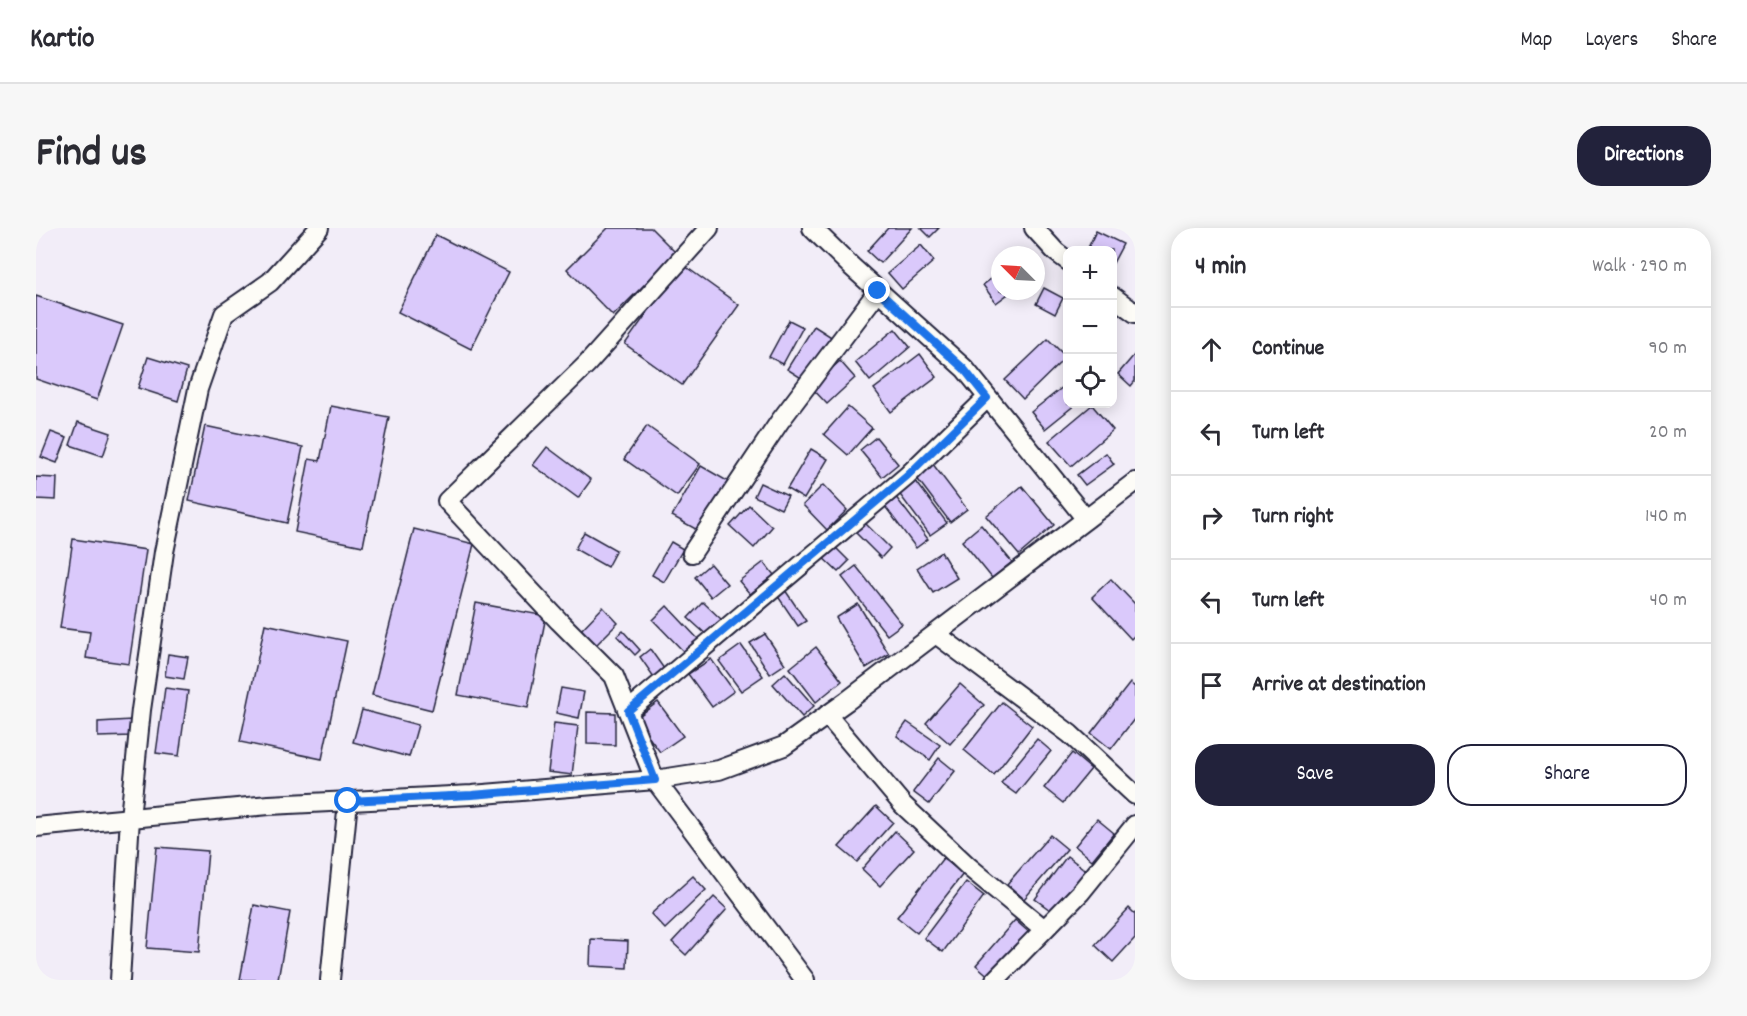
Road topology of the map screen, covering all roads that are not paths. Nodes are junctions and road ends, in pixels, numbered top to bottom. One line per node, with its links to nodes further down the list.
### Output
1 (319, 228): 19 (street)
2 (709, 228): 14 (street)
3 (812, 228): 6 (street)
4 (1034, 228): 5 (street)
5 (1063, 257)
6 (878, 291): 9 (street); 12 (street)
7 (1117, 299): 8 (street)
8 (1135, 313)
9 (987, 398): 11 (street); 14 (street)
10 (1135, 482): 11 (street)
11 (1086, 519): 13 (street)
12 (692, 553)
13 (936, 634): 15 (street); 17 (street)
14 (628, 711): 16 (street)
15 (826, 715): 16 (street); 22 (street)
16 (655, 780): 18 (street); 25 (street)
17 (1135, 795)
18 (348, 801): 19 (street); 24 (street)
19 (130, 818): 21 (street); 23 (street)
20 (1135, 825): 22 (street)
21 (36, 827)
22 (1044, 930): 26 (street)
23 (120, 980)
24 (330, 980)
25 (805, 980)
26 (995, 980)

